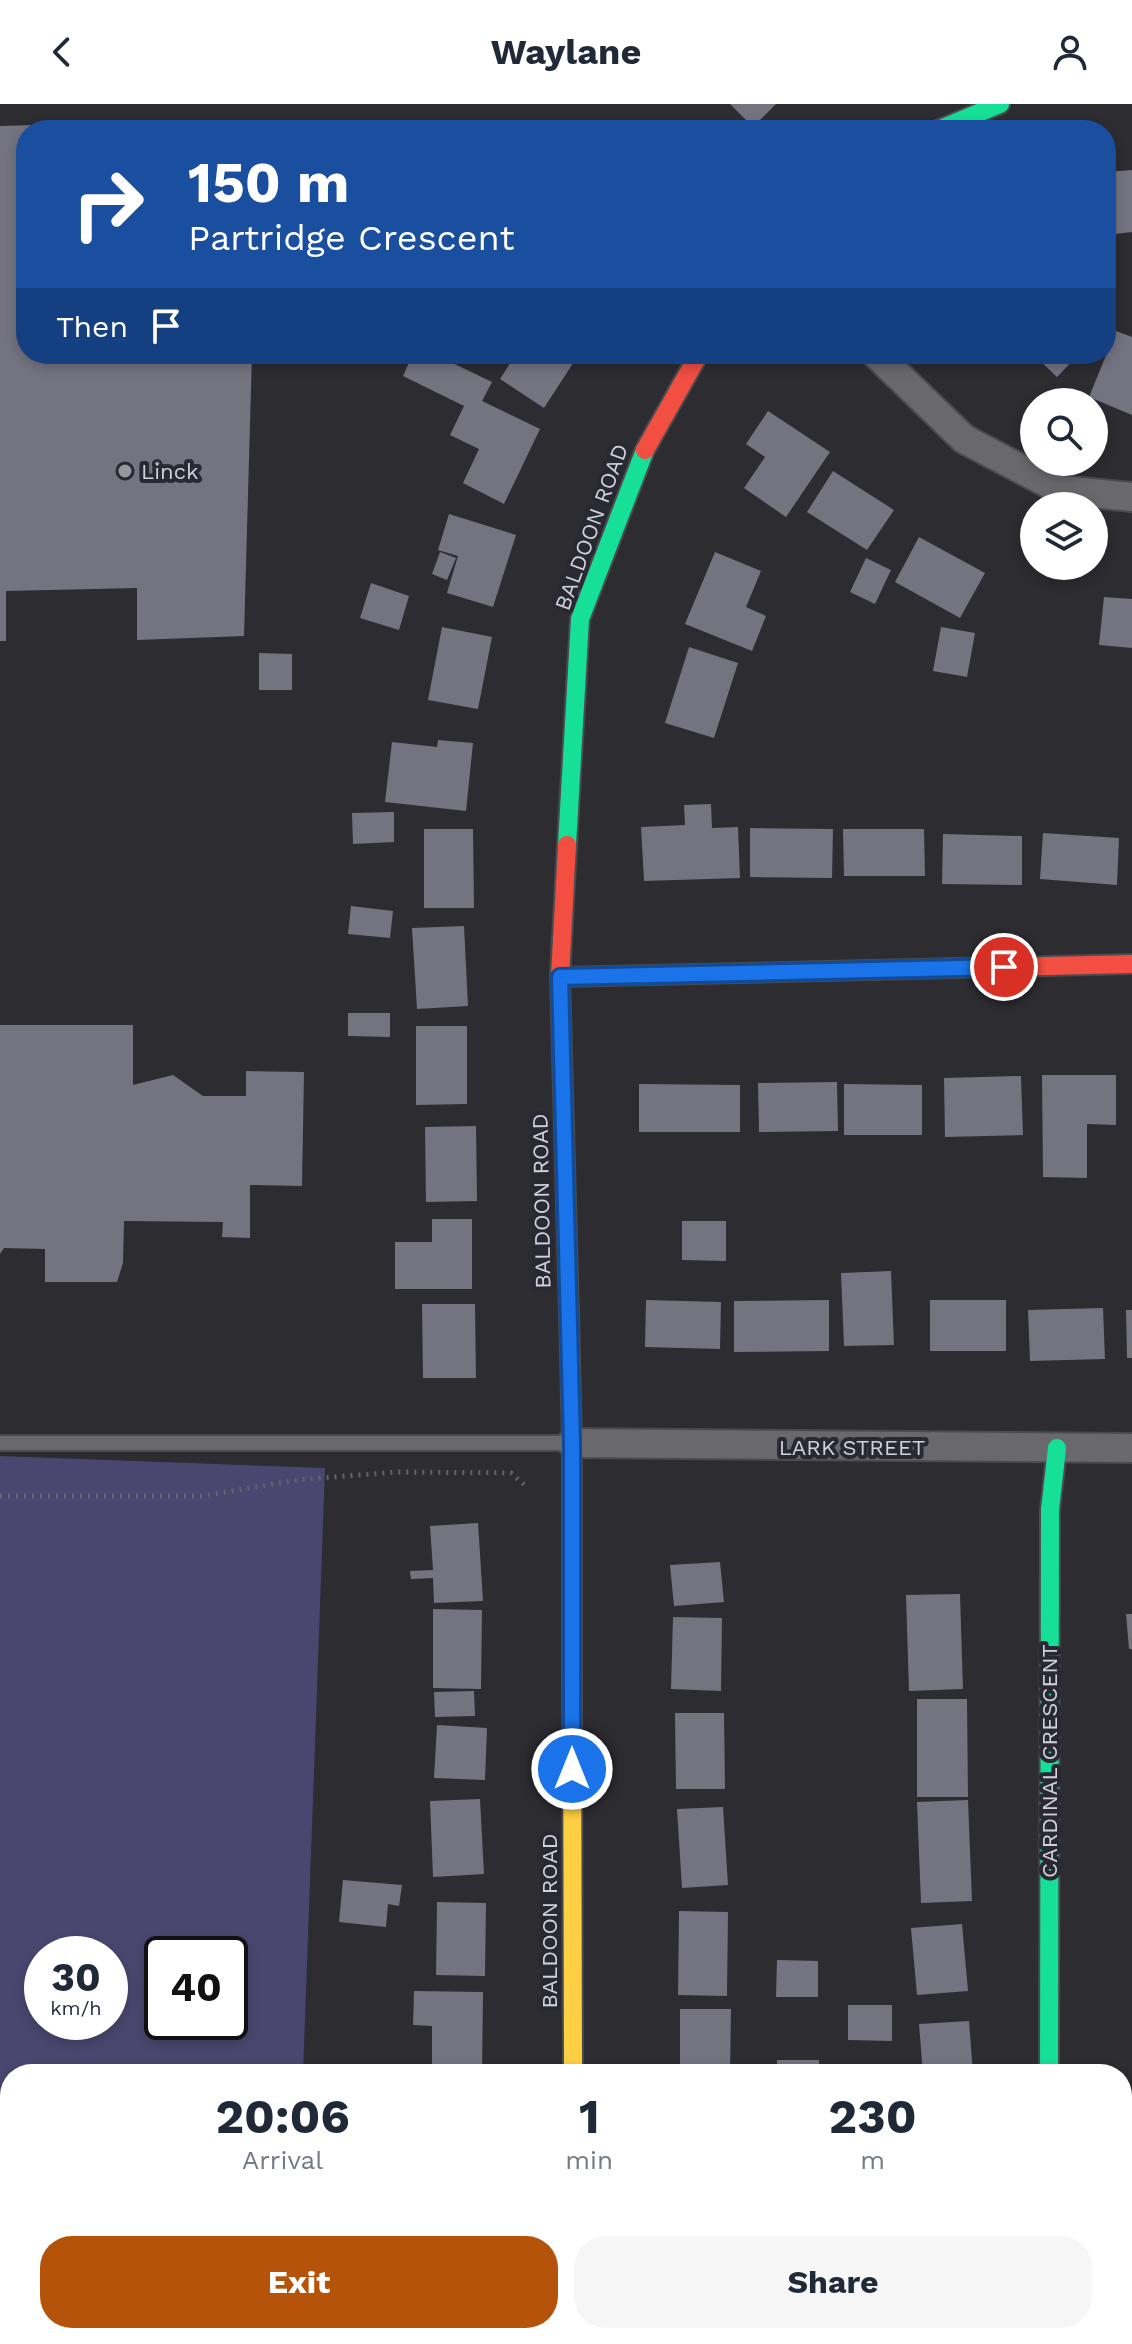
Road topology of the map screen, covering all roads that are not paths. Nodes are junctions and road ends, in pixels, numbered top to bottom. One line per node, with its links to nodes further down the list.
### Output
1 (1000, 104): 2 (street)
2 (962, 120)
3 (693, 364): 7 (street, BALDOON ROAD)
4 (886, 364): 5 (street)
5 (1132, 497)
6 (1132, 964): 7 (street)
7 (560, 977): 9 (street, BALDOON ROAD)
8 (0, 1443): 9 (lane)
9 (572, 1443): 10 (street, LARK STREET); 12 (street, BALDOON ROAD)
10 (1057, 1448): 11 (street, LARK STREET); 13 (street, CARDINAL CRESCENT)
11 (1132, 1448)
12 (573, 2064)
13 (1049, 2064)

